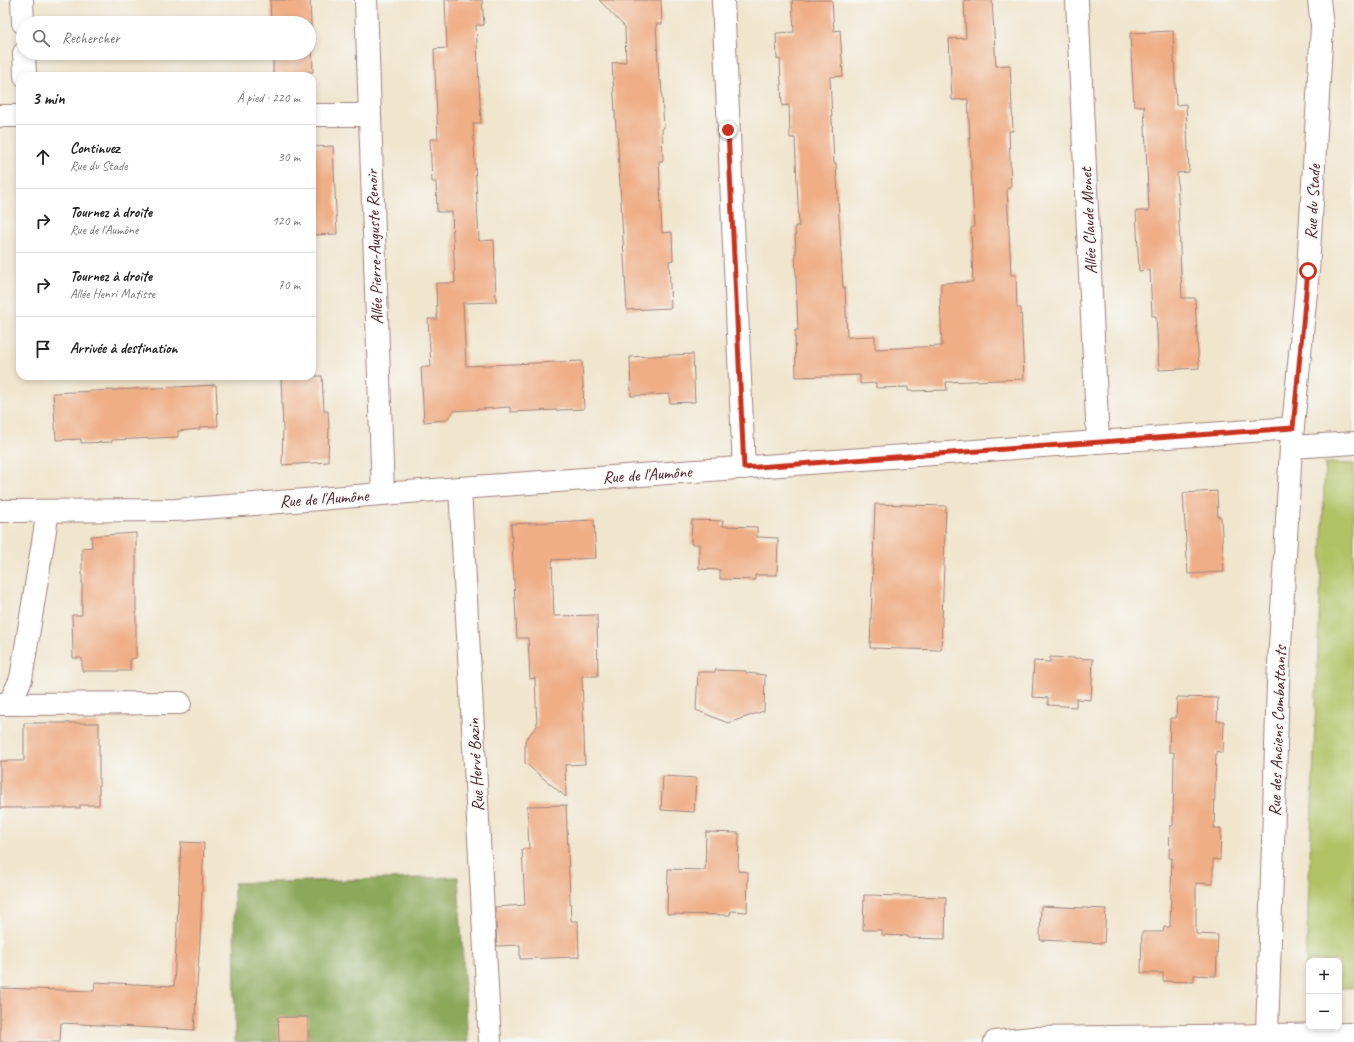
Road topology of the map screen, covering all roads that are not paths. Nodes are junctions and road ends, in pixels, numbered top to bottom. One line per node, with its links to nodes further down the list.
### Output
1 (22, 0): 6 (street)
2 (366, 0): 10 (street, Allée Pierre-Auguste Renoir)
3 (723, 0): 16 (street)
4 (1077, 0): 14 (street, Allée Claude Monet)
5 (1319, 0): 13 (street, Rue du Stade)
6 (23, 16)
7 (24, 60): 8 (street)
8 (25, 72)
9 (316, 115): 10 (street)
10 (369, 115): 18 (street, Allée Pierre-Auguste Renoir)
11 (0, 116): 12 (street)
12 (16, 116)
13 (1292, 437): 14 (street, Rue de l'Aumône); 15 (street, Rue de l'Aumône); 23 (street, Rue des Anciens Combattants)
14 (1098, 442): 16 (street, Rue de l'Aumône)
15 (1354, 443)
16 (744, 468): 17 (street, Rue de l'Aumône)
17 (460, 488): 18 (street, Rue de l'Aumône); 25 (street, Rue Hervé Bazin)
18 (383, 493): 20 (street, Rue de l'Aumône)
19 (0, 511): 20 (street, Rue de l'Aumône)
20 (48, 511): 22 (street)
21 (180, 703): 22 (street)
22 (5, 704)
23 (1266, 1034): 24 (street); 26 (street)
24 (1354, 1034)
25 (490, 1042)
26 (995, 1042)

